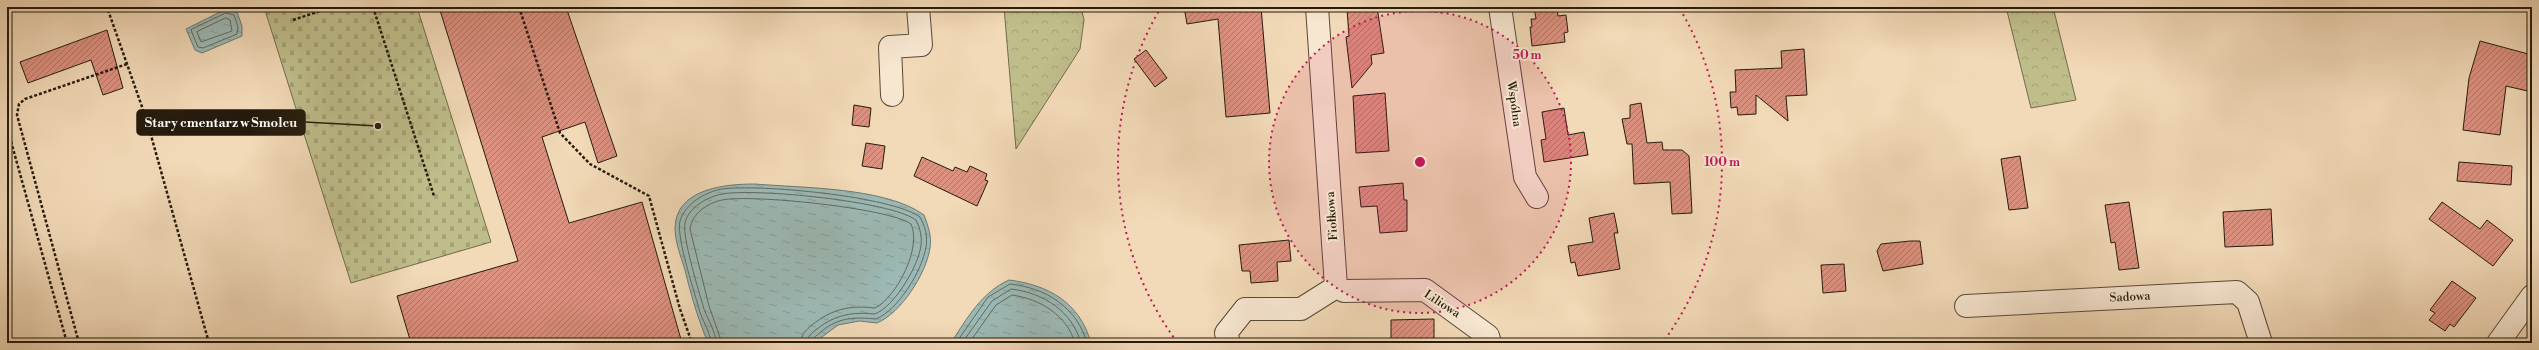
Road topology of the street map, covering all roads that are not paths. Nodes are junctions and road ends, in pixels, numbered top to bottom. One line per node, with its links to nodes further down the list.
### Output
1 (918, 7): 4 (street)
2 (1317, 7): 6 (street, Fiołkowa)
3 (1500, 7): 5 (street, Wspólna)
4 (892, 95)
5 (1537, 197)
6 (1336, 287): 9 (street); 10 (street, Liliowa)
7 (2532, 296): 12 (street)
8 (1966, 306): 11 (street, Sadowa)
9 (1229, 343)
10 (1490, 343)
11 (2261, 343)
12 (2498, 343)

